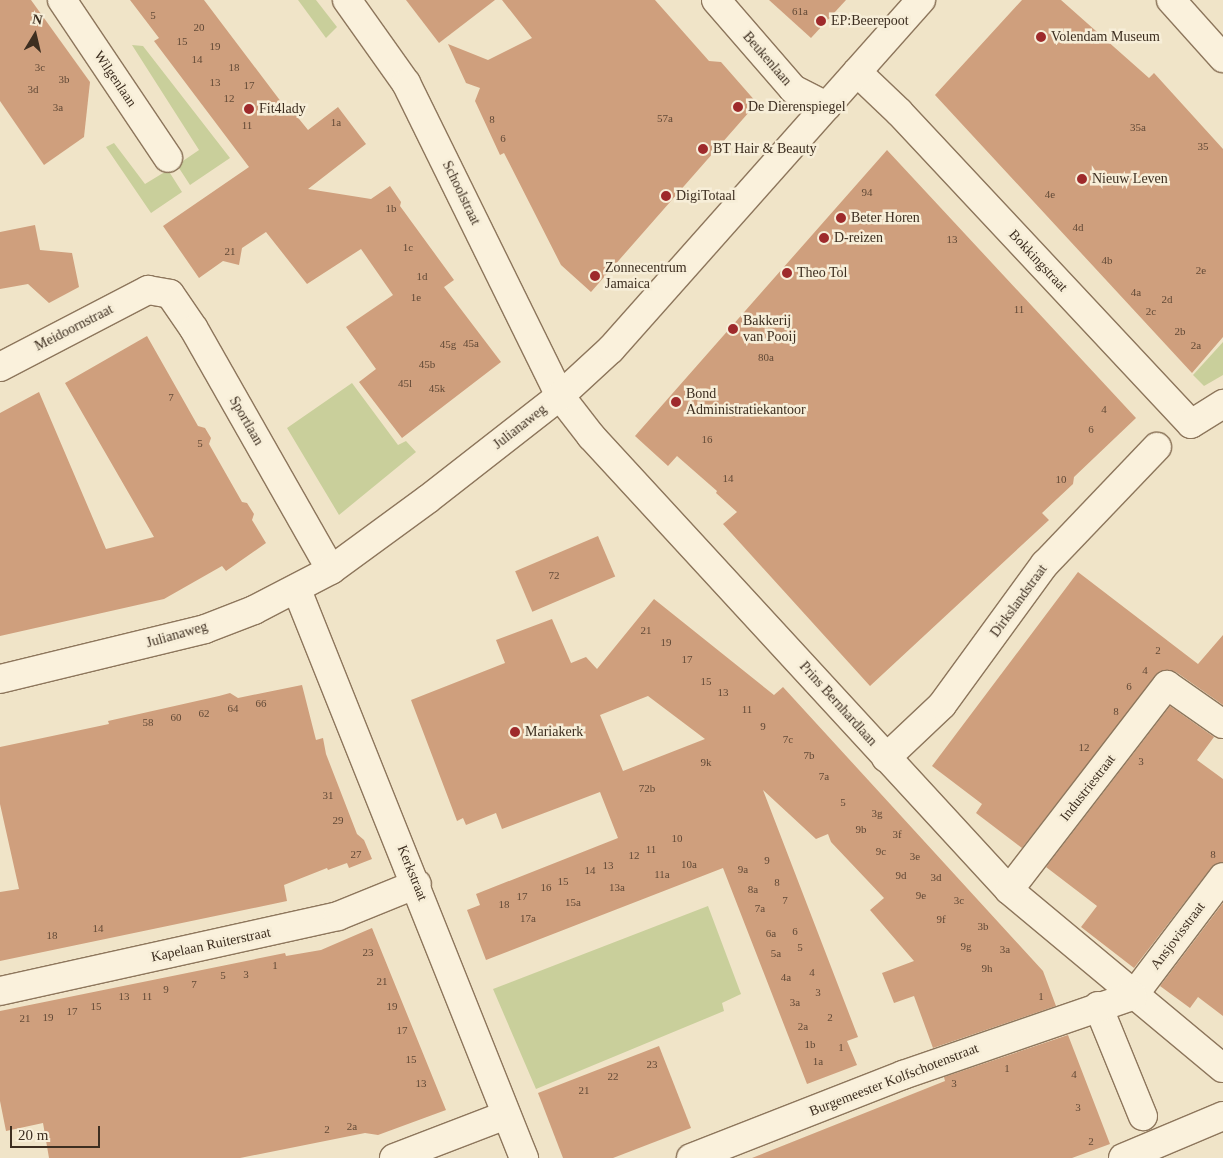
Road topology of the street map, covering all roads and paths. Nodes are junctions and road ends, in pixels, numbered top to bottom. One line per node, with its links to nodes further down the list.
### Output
1 (62, 0): 9 (street, Wilgenlaan)
2 (347, 0): 12 (street, Schoolstraat)
3 (716, 0): 8 (street, Beukenlaan)
4 (921, 0): 7 (street, Julianaweg)
5 (1171, 0): 6 (street)
6 (1223, 58)
7 (856, 72): 8 (street, Julianaweg); 13 (street, Bokkingstraat)
8 (827, 106): 12 (street, Julianaweg)
9 (168, 158)
10 (148, 290): 11 (street, Meidoornstraat); 15 (street, Sportlaan)
11 (0, 367)
12 (560, 396): 15 (street, Julianaweg); 19 (street, Prins Bernhardlaan)
13 (1223, 404)
14 (1157, 447): 19 (street, Dirkslandstraat)
15 (331, 570): 16 (street, Julianaweg)
16 (298, 590): 17 (street, Julianaweg); 21 (street, Kerkstraat)
17 (0, 679)
18 (1223, 724): 22 (street, Industriestraat)
19 (886, 758): 22 (street, Prins Bernhardlaan)
20 (1223, 876): 24 (street, Ansjovisstraat)
21 (417, 884): 23 (street, Kapelaan Ruiterstraat); 27 (street, Kerkstraat)
22 (1009, 890): 24 (street, Prins Bernhardlaan)
23 (0, 991)
24 (1132, 996): 25 (street, Burgemeester Kolfschotenstraat); 26 (street, Prins Bernhardlaan)
25 (1098, 1006): 28 (street); 32 (street, Burgemeester Kolfschotenstraat)
26 (1223, 1068)
27 (506, 1115): 30 (street); 31 (street, Kerkstraat)
28 (1143, 1116)
29 (1223, 1116): 33 (street)
30 (394, 1158)
31 (524, 1158)
32 (691, 1158)
33 (1123, 1158)

